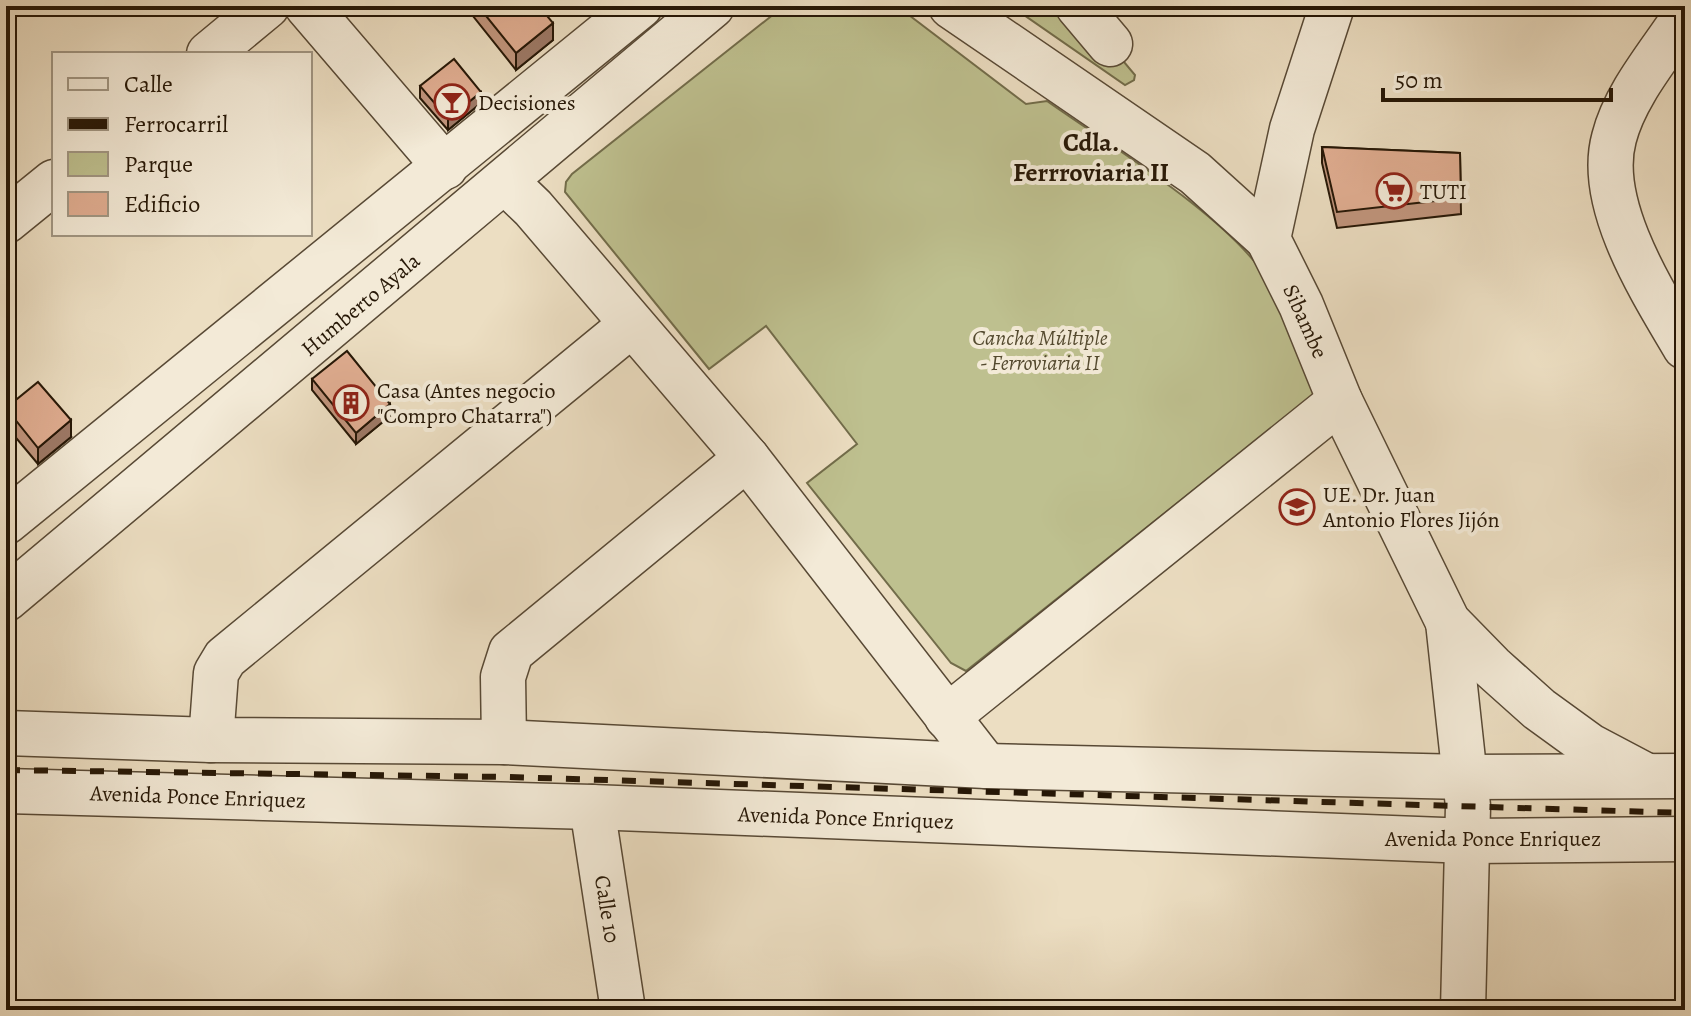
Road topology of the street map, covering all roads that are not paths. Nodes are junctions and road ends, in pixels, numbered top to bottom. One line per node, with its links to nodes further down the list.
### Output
1 (267, 6): 10 (street)
2 (307, 6): 11 (street)
3 (712, 6): 12 (street, Humberto Ayala)
4 (951, 6): 15 (street)
5 (1078, 6): 9 (street)
6 (1332, 6): 15 (street)
7 (616, 14): 11 (street)
8 (1685, 16): 17 (street)
9 (1110, 44)
10 (211, 52)
11 (445, 167): 20 (street)
12 (506, 182): 16 (street); 21 (street, Humberto Ayala)
13 (52, 184): 14 (street)
14 (6, 221)
15 (1268, 239): 18 (street, Sibambe)
16 (631, 325): 19 (street); 25 (street)
17 (1685, 347)
18 (1340, 401): 22 (street, Sibambe); 23 (street)
19 (747, 458): 23 (street); 26 (street)
20 (6, 522)
21 (6, 599)
22 (1448, 622): 28 (street, Sibambe); 29 (street, Sibambe)
23 (947, 717): 27 (street)
24 (6, 733): 25 (street)
25 (211, 740): 26 (street)
26 (504, 742): 27 (street)
27 (986, 766): 29 (street)
28 (1665, 776): 29 (street)
29 (1465, 777): 33 (street, Sibambe)
30 (6, 791): 31 (street, Avenida Ponce Enriquez)
31 (592, 807): 33 (street, Avenida Ponce Enriquez); 34 (street, Calle 10)
32 (1685, 839): 33 (street, Avenida Ponce Enriquez)
33 (1469, 841): 35 (street, Sibambe)
34 (623, 1010)
35 (1463, 1010)

